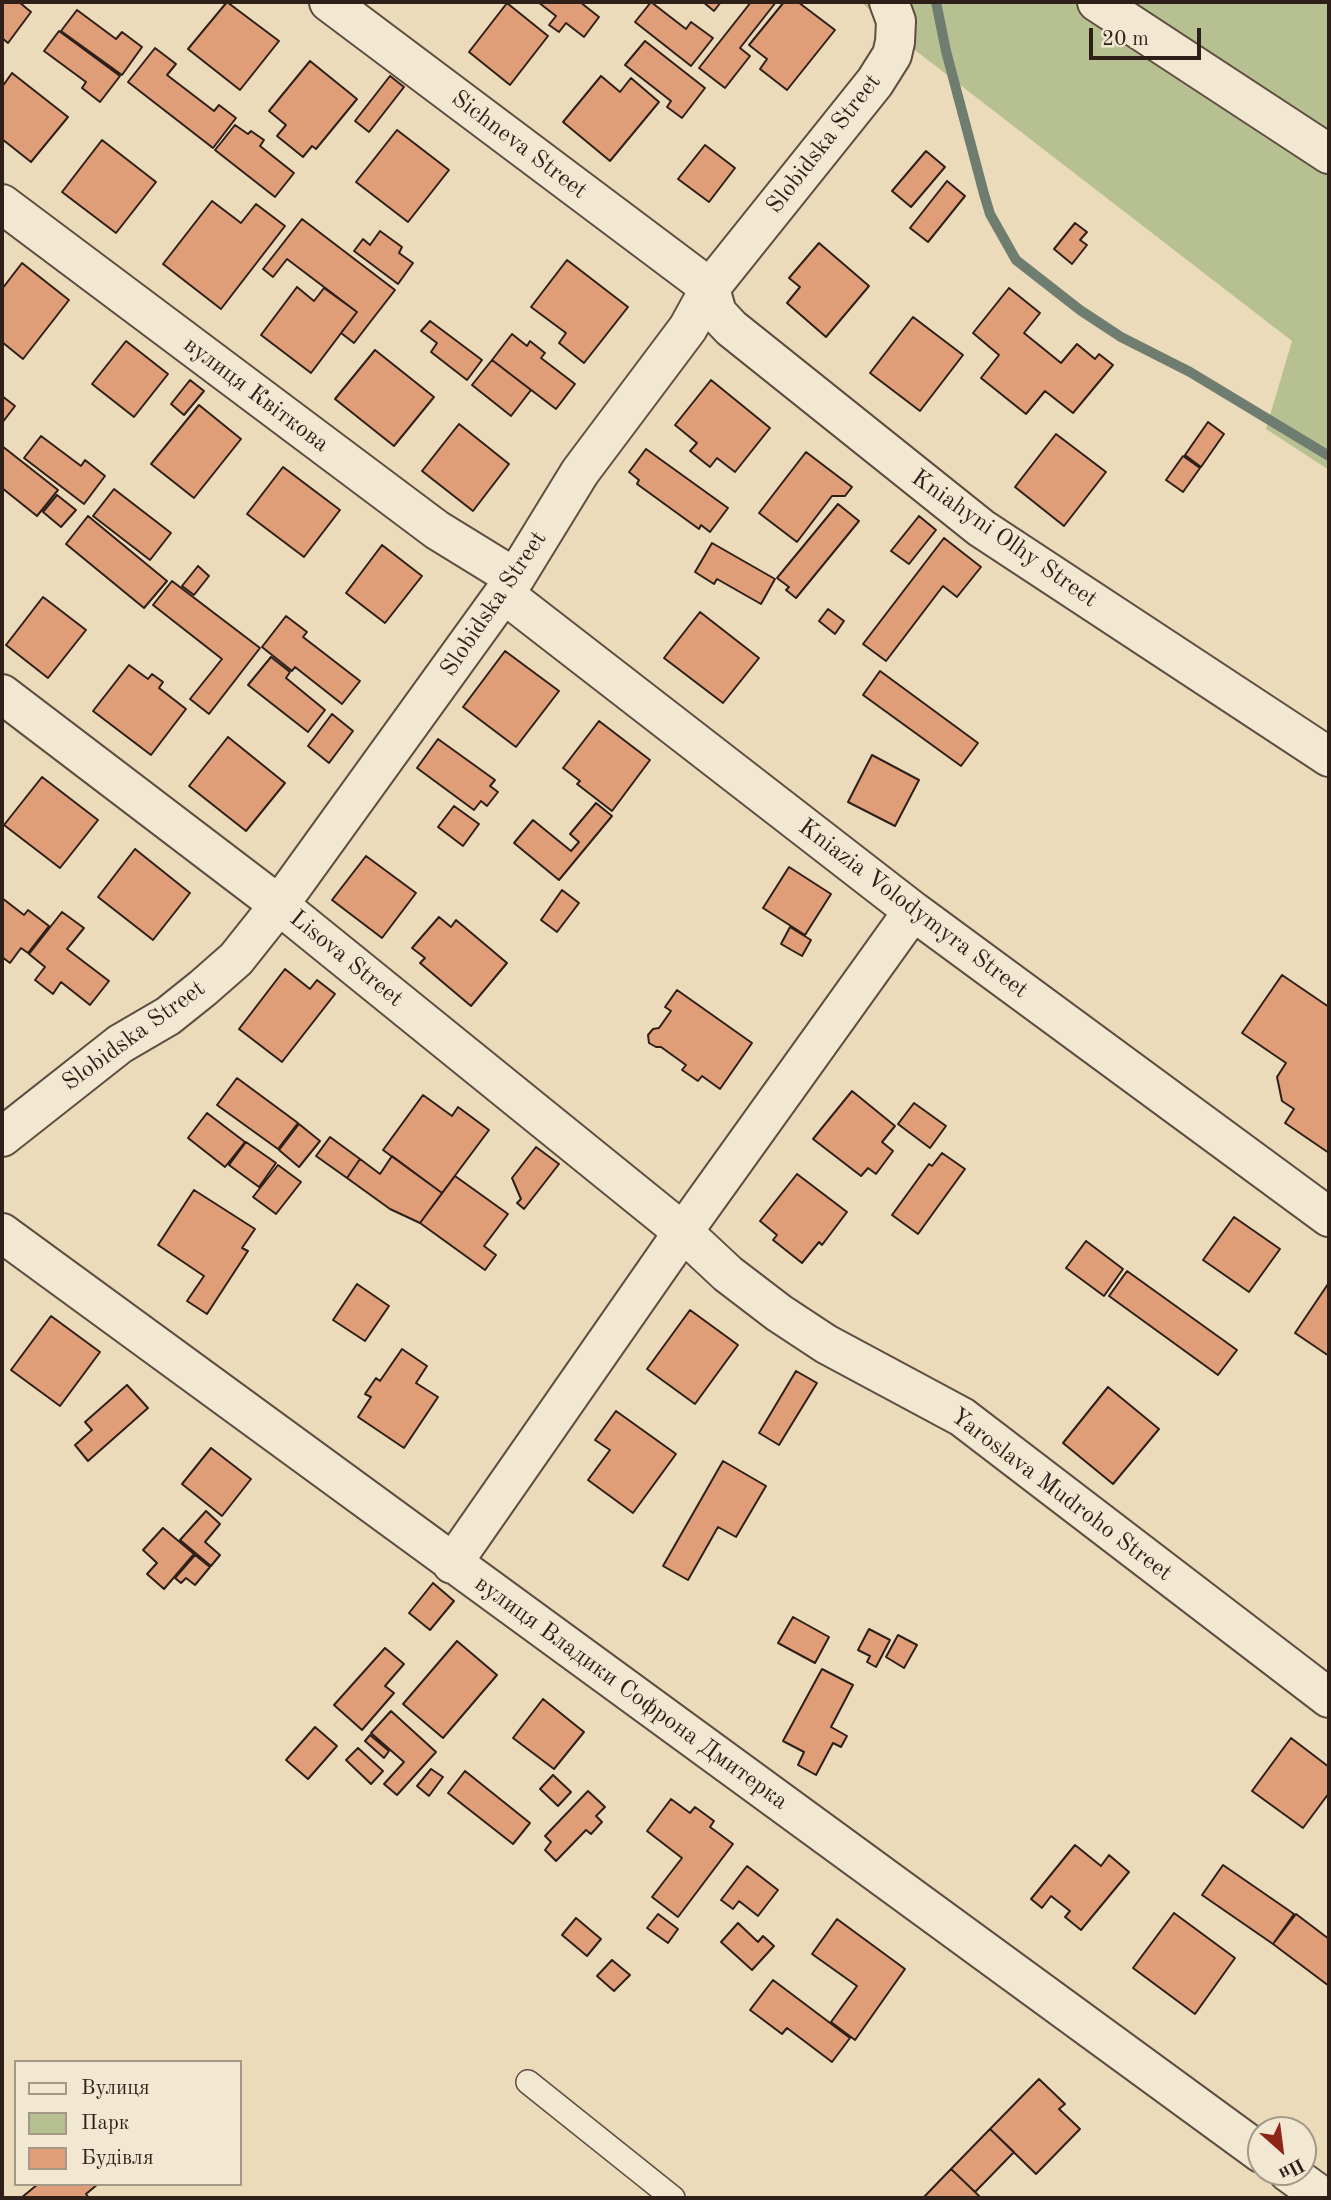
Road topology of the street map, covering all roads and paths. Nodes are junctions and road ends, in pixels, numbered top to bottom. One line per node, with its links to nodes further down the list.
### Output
1 (329, 2): 6 (street, Sichneva Street)
2 (889, 2): 6 (street, Slobidska Street)
3 (1097, 2): 4 (street)
4 (1329, 154)
5 (2, 204): 7 (street, вулиця Квіткова)
6 (709, 288): 7 (street, Slobidska Street); 9 (street, Kniahyni Olhy Street)
7 (509, 586): 10 (street, Slobidska Street); 11 (street, Kniazia Volodymyra Street)
8 (2, 694): 10 (street, Lisova Street)
9 (1329, 757)
10 (279, 905): 12 (street, Slobidska Street); 14 (street, Lisova Street)
11 (913, 911): 13 (street, Kniazia Volodymyra Street); 14 (street)
12 (2, 1137)
13 (1329, 1217)
14 (683, 1232): 16 (street); 17 (street, Yaroslava Mudroho Street)
15 (2, 1233): 16 (street, вулиця Владики Софрона Дмитерка)
16 (452, 1563): 19 (street, вулиця Владики Софрона Дмитерка)
17 (1329, 1698)
18 (528, 2082): 21 (lane)
19 (1247, 2142)
20 (1307, 2186): 22 (street)
21 (673, 2198)
22 (1324, 2198)

